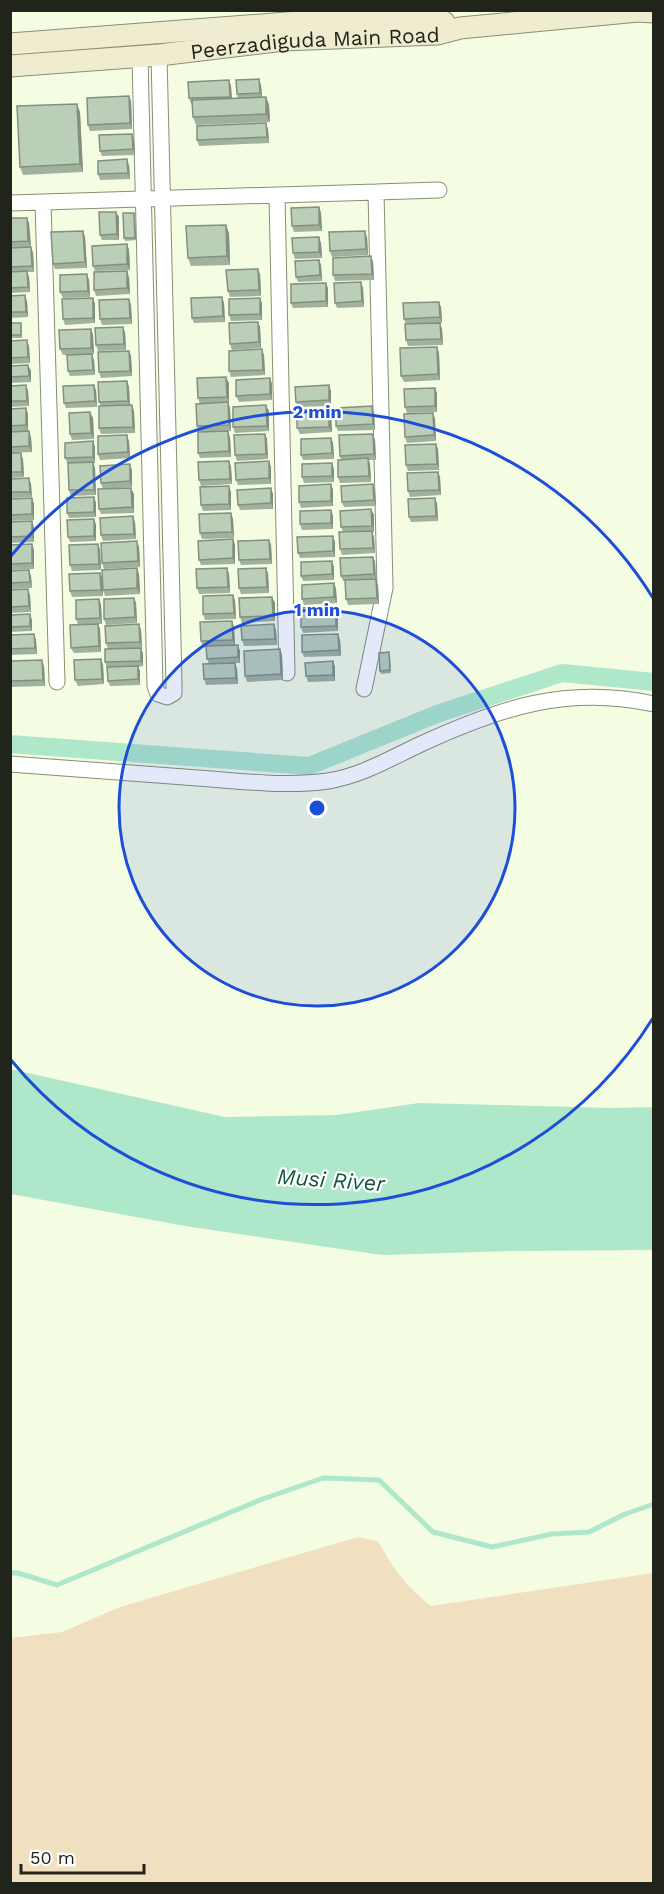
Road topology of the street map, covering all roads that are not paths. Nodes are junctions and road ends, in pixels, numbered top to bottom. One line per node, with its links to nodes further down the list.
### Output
1 (643, 11): 2 (street, Peerzadiguda Main Road)
2 (394, 21): 3 (street); 4 (street, Peerzadiguda Main Road)
3 (10, 44)
4 (149, 56): 5 (street, Peerzadiguda Main Road); 9 (street); 10 (street)
5 (10, 66)
6 (439, 190): 7 (street)
7 (376, 192): 8 (street); 15 (street)
8 (277, 195): 9 (street); 13 (street)
9 (163, 198): 10 (street); 10 (street)
10 (142, 199): 11 (street)
11 (43, 202): 12 (street); 14 (street)
12 (10, 203)
13 (287, 673)
14 (57, 682)
15 (364, 689)
16 (654, 704): 17 (street)
17 (10, 764)

